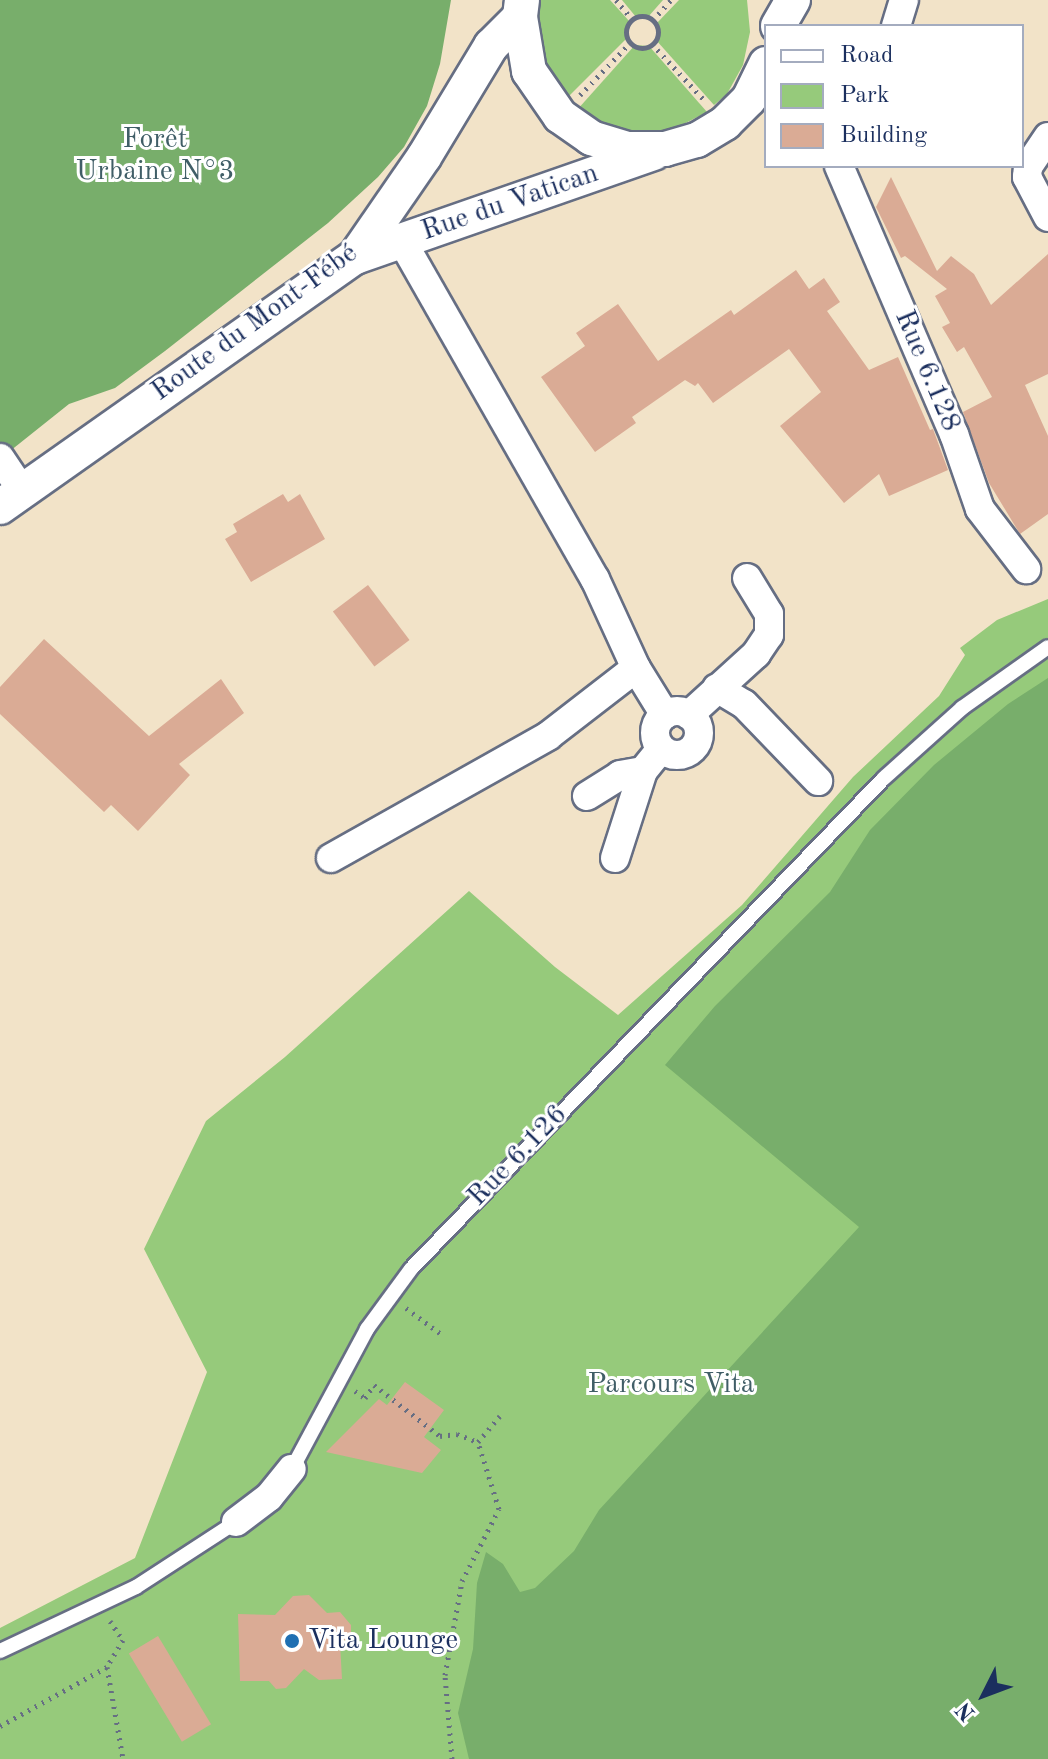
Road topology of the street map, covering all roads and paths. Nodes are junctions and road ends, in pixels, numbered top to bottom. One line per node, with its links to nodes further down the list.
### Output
1 (616, 0): 7 (path)
2 (671, 0): 8 (path)
3 (770, 0): 9 (street)
4 (793, 0): 10 (street)
5 (904, 0): 11 (street)
6 (521, 8): 15 (street); 22 (street, Route du Mont-Fébé)
7 (632, 19): 8 (path); 12 (path)
8 (653, 20): 13 (path)
9 (772, 24)
10 (779, 24)
11 (897, 24)
12 (631, 42): 13 (path); 15 (path)
13 (652, 44): 16 (path)
14 (764, 68): 16 (street, Rue du Vatican)
15 (560, 116): 18 (street)
16 (725, 123): 18 (street, Rue du Vatican)
17 (1048, 137): 20 (street)
18 (665, 149): 21 (street, Rue du Vatican)
19 (840, 168): 25 (street, Rue 6.128)
20 (1048, 217)
21 (402, 241): 22 (street, Rue du Vatican); 28 (street)
22 (355, 257): 24 (street, Route du Mont-Fébé)
23 (0, 458): 24 (street)
24 (11, 499)
25 (1026, 569)
26 (747, 578): 29 (street)
27 (1048, 647): 37 (lane, Rue 6.126)
28 (636, 668): 30 (street); 35 (street)
29 (717, 688): 30 (street); 33 (street)
30 (677, 715): 31 (street); 31 (street)
31 (661, 749): 32 (street)
32 (643, 771): 34 (street); 36 (street)
33 (818, 781)
34 (587, 796)
35 (331, 858)
36 (615, 858)
37 (391, 1297): 38 (path); 39 (lane, Rue 6.126)
38 (441, 1334)
39 (340, 1380): 41 (path); 42 (lane, Rue 6.126)
40 (500, 1416): 41 (path)
41 (478, 1442): 49 (path)
42 (292, 1469): 43 (street, Rue 6.126)
43 (236, 1522): 45 (lane, Rue 6.126)
44 (123, 1640): 46 (path)
45 (0, 1651)
46 (107, 1667): 47 (path); 48 (path)
47 (0, 1726)
48 (123, 1759)
49 (452, 1759)

